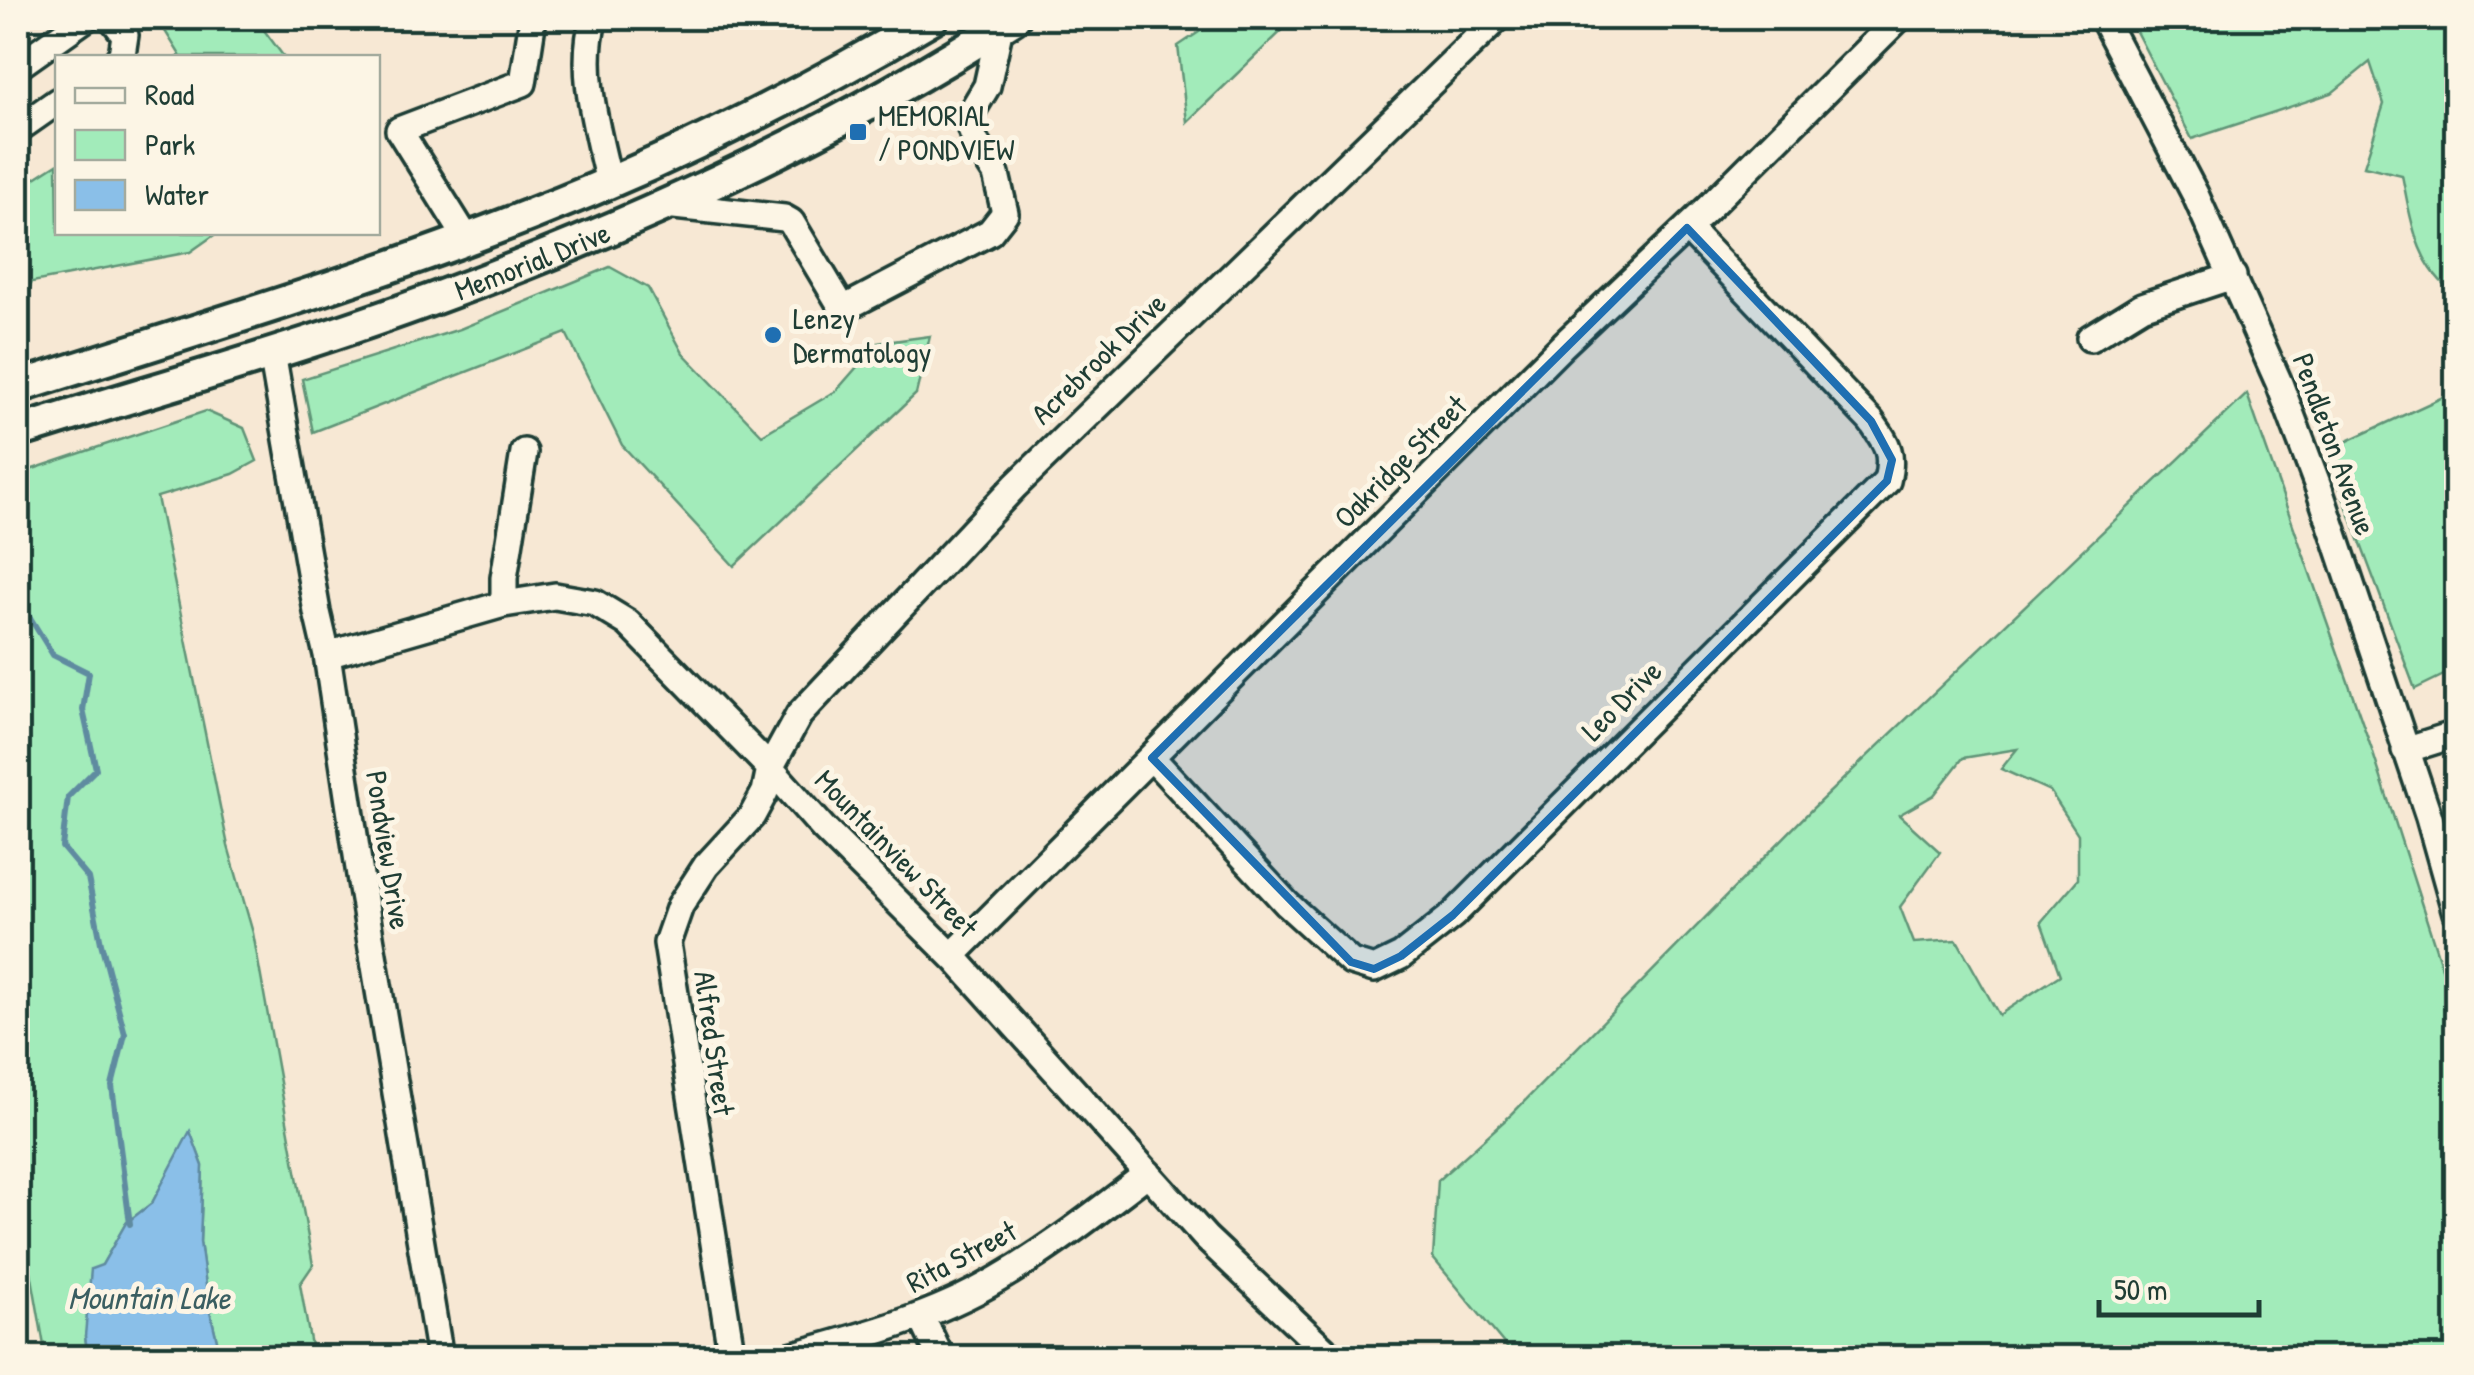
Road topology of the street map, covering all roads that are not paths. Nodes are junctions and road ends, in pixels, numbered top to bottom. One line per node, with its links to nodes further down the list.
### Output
1 (86, 18): 11 (street)
2 (112, 18): 10 (street)
3 (533, 18): 17 (street)
4 (594, 18): 14 (street)
5 (932, 18): 14 (main road, Memorial Drive)
6 (1498, 18): 29 (street, Acrebrook Drive)
7 (1900, 18): 16 (street, Oakridge Street)
8 (2103, 18): 18 (street, Pendleton Avenue)
9 (1007, 22): 15 (main road, Memorial Drive); 15 (street)
10 (120, 55)
11 (18, 66)
12 (55, 103): 13 (street)
13 (18, 129)
14 (610, 183): 17 (main road, Memorial Drive)
15 (665, 205): 20 (main road, Memorial Drive)
16 (1687, 228): 28 (street, Oakridge Street); 28 (street, Leo Drive)
17 (467, 239): 21 (main road, Memorial Drive)
18 (2233, 276): 19 (street); 27 (street, Pendleton Avenue)
19 (2090, 338)
20 (272, 353): 22 (main road, Memorial Drive); 25 (street, Pondview Drive)
21 (18, 387)
22 (18, 432)
23 (524, 452): 24 (street)
24 (504, 604): 25 (street, Mountainview Street); 29 (street, Mountainview Street)
25 (327, 655): 34 (street, Pondview Drive)
26 (2456, 734): 27 (street)
27 (2405, 750): 30 (street, Pendleton Avenue)
28 (1152, 758): 31 (street, Oakridge Street)
29 (770, 768): 31 (street, Mountainview Street); 35 (street, Alfred Street)
30 (2456, 912)
31 (952, 956): 32 (street, Mountainview Street)
32 (1148, 1173): 33 (street, Rita Street); 38 (street, Mountainview Street)
33 (921, 1316): 36 (street, Rita Street); 37 (street)
34 (440, 1358)
35 (732, 1358)
36 (783, 1358)
37 (941, 1358)
38 (1334, 1358)

